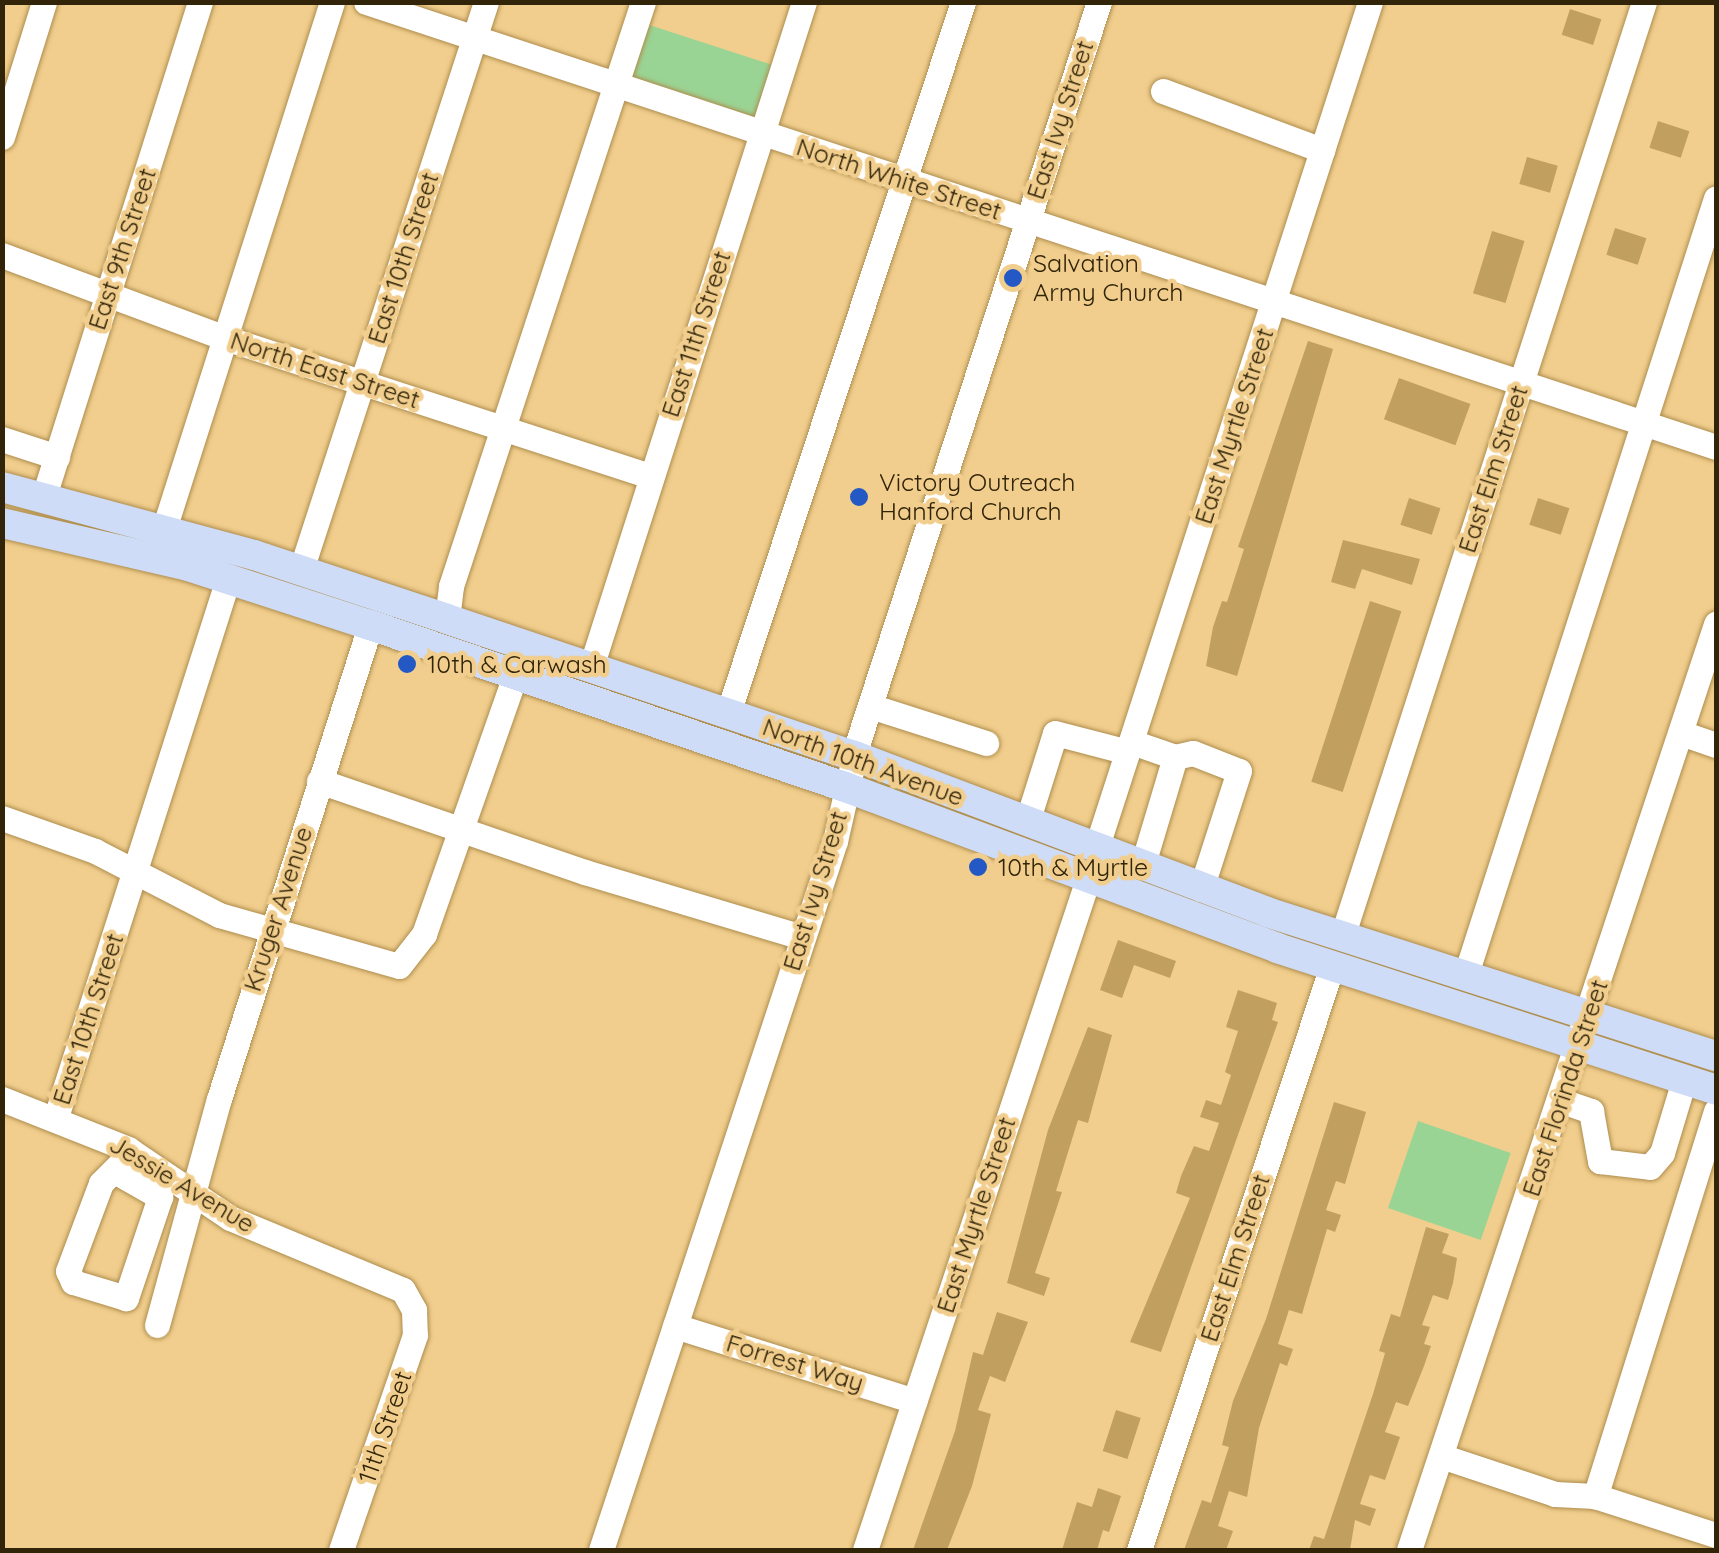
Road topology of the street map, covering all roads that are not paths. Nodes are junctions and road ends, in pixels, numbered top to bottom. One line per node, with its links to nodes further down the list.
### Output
1 (44, 2): 16 (street)
2 (200, 2): 22 (street, East 9th Street)
3 (332, 2): 24 (street)
4 (366, 2): 12 (street, North White Street)
5 (486, 2): 12 (street, East 10th Street)
6 (642, 2): 13 (street)
7 (804, 2): 15 (street, East 11th Street)
8 (963, 2): 18 (street)
9 (1098, 2): 20 (street, East Ivy Street)
10 (1370, 2): 17 (street, East Myrtle Street)
11 (1644, 2): 26 (street, East Elm Street)
12 (474, 39): 13 (street, North White Street); 25 (street, East 10th Street)
13 (615, 86): 15 (street, North White Street); 28 (street)
14 (1163, 92): 17 (street)
15 (761, 134): 18 (street, North White Street); 32 (street, East 11th Street)
16 (2, 137)
17 (1322, 150): 23 (street, East Myrtle Street)
18 (905, 181): 20 (street, North White Street); 47 (street)
19 (1716, 198): 27 (street)
20 (1028, 221): 23 (street, North White Street); 46 (street, East Ivy Street)
21 (2, 256): 22 (street, North East Street)
22 (108, 292): 24 (street, North East Street); 31 (street, East 9th Street)
23 (1274, 300): 26 (street, North White Street); 51 (street, East Myrtle Street)
24 (222, 336): 25 (street, North East Street); 36 (street)
25 (363, 383): 28 (street, North East Street); 38 (street, East 10th Street)
26 (1520, 383): 27 (street, North White Street); 68 (street, East Elm Street)
27 (1644, 424): 30 (street, North White Street); 70 (street)
28 (505, 429): 32 (street, North East Street); 40 (street)
29 (2, 439): 31 (street)
30 (1716, 448)
31 (57, 456): 34 (street, East 9th Street)
32 (650, 476): 44 (street, East 11th Street)
33 (2, 488): 34 (main road, North 10th Avenue)
34 (44, 496): 36 (main road, North 10th Avenue)
35 (2, 523): 37 (main road, North 10th Avenue)
36 (164, 529): 38 (main road, North 10th Avenue)
37 (138, 553): 38 (main road); 39 (main road, North 10th Avenue)
38 (301, 570): 40 (main road, North 10th Avenue)
39 (228, 579): 41 (main road, North 10th Avenue); 62 (street, East 10th Street)
40 (448, 618): 43 (main road, North 10th Avenue)
41 (370, 624): 43 (main road); 45 (main road, North 10th Avenue); 54 (street, Kruger Avenue)
42 (1716, 624): 48 (street, East Florinda Street)
43 (507, 639): 44 (main road, North 10th Avenue)
44 (591, 668): 47 (main road, North 10th Avenue)
45 (515, 675): 55 (main road, North 10th Avenue); 58 (street)
46 (870, 706): 49 (street); 52 (street, East Ivy Street)
47 (728, 714): 52 (main road, North 10th Avenue)
48 (1681, 732): 50 (street); 71 (street, East Florinda Street)
49 (986, 743)
50 (1716, 744)
51 (1130, 747): 53 (street); 57 (street); 60 (street, East Myrtle Street)
52 (855, 756): 55 (street, East Ivy Street); 57 (main road, North 10th Avenue)
53 (1175, 757): 61 (street); 64 (street)
54 (319, 781): 58 (street); 66 (street, Kruger Avenue)
55 (845, 787): 59 (main road, North 10th Avenue); 67 (street, East Ivy Street)
56 (2, 818): 62 (street)
57 (1026, 822): 60 (main road, North 10th Avenue)
58 (462, 826): 66 (street); 67 (street)
59 (962, 831): 60 (main road); 63 (main road, North 10th Avenue)
60 (1096, 849): 61 (main road, North 10th Avenue)
61 (1142, 867): 64 (main road, North 10th Avenue)
62 (135, 871): 66 (street); 79 (street, East 10th Street)
63 (1088, 880): 65 (main road); 69 (main road, North 10th Avenue); 86 (street, East Myrtle Street)
64 (1201, 889): 65 (main road, North 10th Avenue)
65 (1267, 912): 68 (main road, North 10th Avenue)
66 (270, 930): 80 (street, Kruger Avenue)
67 (802, 937): 85 (street, East Ivy Street)
68 (1342, 937): 70 (main road, North 10th Avenue)
69 (1332, 966): 72 (main road, North 10th Avenue); 93 (street, East Elm Street)
70 (1466, 977): 71 (main road, North 10th Avenue)
71 (1590, 1014): 72 (street, East Florinda Street); 73 (main road, North 10th Avenue)
72 (1580, 1046): 74 (main road, North 10th Avenue); 77 (street, East Florinda Street)
73 (1716, 1056)
74 (1684, 1080): 75 (main road, North 10th Avenue); 77 (street)
75 (1716, 1090)
76 (2, 1099): 79 (street, Jessie Avenue)
77 (1562, 1100): 87 (street, East Florinda Street)
78 (1716, 1111): 88 (street)
79 (56, 1117): 81 (street, Jessie Avenue)
80 (206, 1146): 81 (street); 82 (street, Kruger Avenue)
81 (133, 1163): 81 (street); 82 (street, Jessie Avenue)
82 (194, 1196): 83 (street, Jessie Avenue); 84 (street, Kruger Avenue)
83 (410, 1302): 90 (street, 11th Street)
84 (157, 1325)
85 (675, 1326): 86 (street, Forrest Way); 91 (street, East Ivy Street)
86 (915, 1401): 92 (street, East Myrtle Street)
87 (1441, 1456): 88 (street); 94 (street, East Florinda Street)
88 (1594, 1496): 89 (street)
89 (1716, 1535)
90 (341, 1550)
91 (601, 1550)
92 (865, 1550)
93 (1139, 1550)
94 (1410, 1550)

